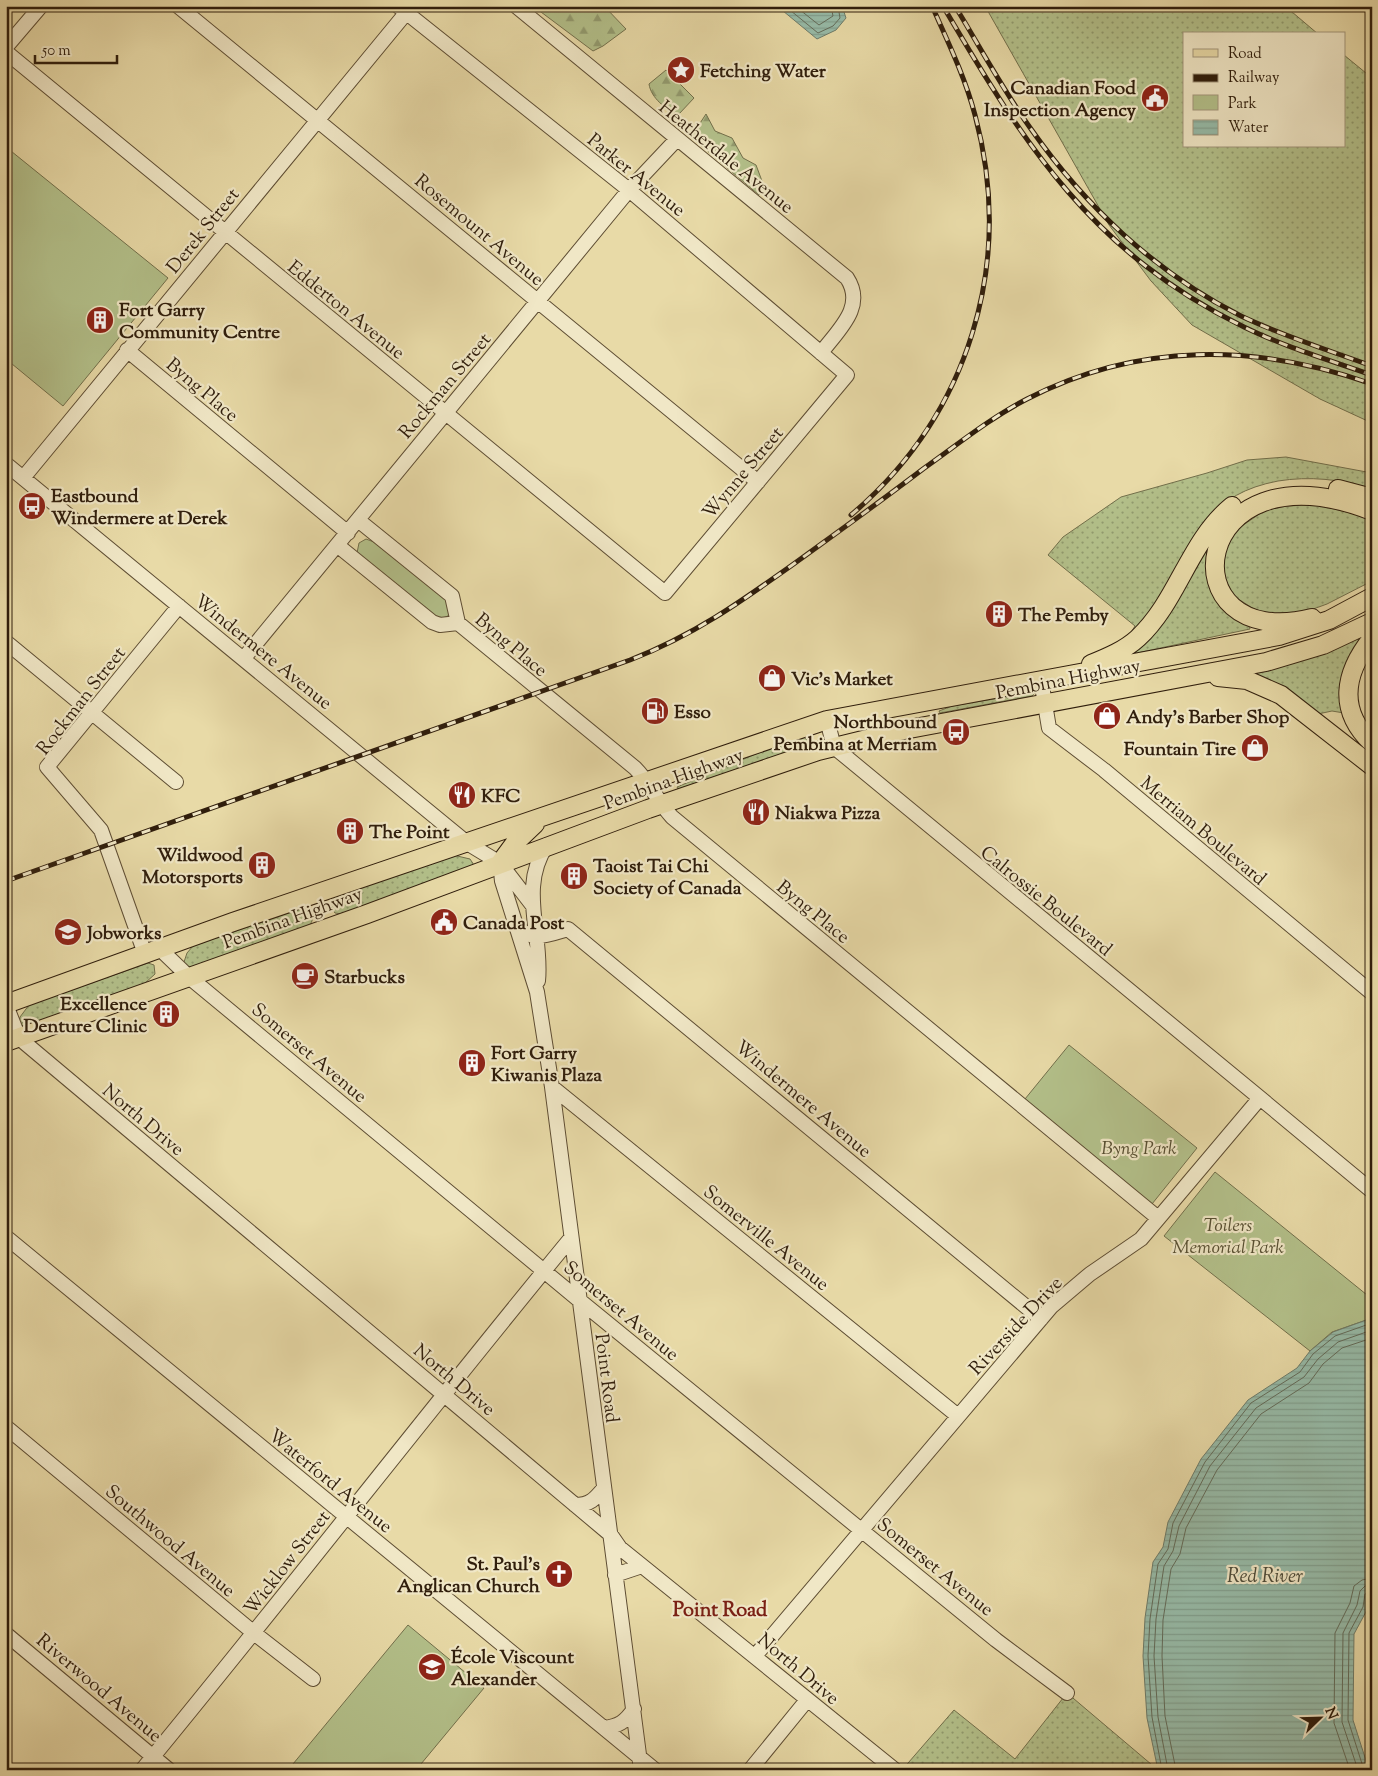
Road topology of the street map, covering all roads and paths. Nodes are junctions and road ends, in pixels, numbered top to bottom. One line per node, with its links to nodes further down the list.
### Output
1 (41, 6): 5 (street)
2 (178, 6): 7 (street, Rosemount Avenue)
3 (516, 6): 8 (street, Heatherdale Avenue)
4 (405, 8): 7 (street, Derek Street); 9 (street, Parker Avenue)
5 (6, 47)
6 (6, 52): 10 (street, Edderton Avenue)
7 (318, 119): 10 (street, Derek Street); 11 (street, Rosemount Avenue)
8 (676, 139): 9 (street, Rockman Street); 13 (street, Heatherdale Avenue)
9 (629, 190): 11 (street, Rockman Street); 13 (street, Parker Avenue)
10 (224, 232): 12 (street, Derek Street); 15 (street, Edderton Avenue)
11 (538, 301): 15 (street, Rockman Street); 18 (street, Rosemount Avenue)
12 (127, 350): 17 (street, Derek Street); 22 (street, Byng Place)
13 (821, 353): 14 (street, Parker Avenue)
14 (847, 375): 18 (street, Wynne Street)
15 (445, 413): 21 (street, Rockman Street); 24 (street, Edderton Avenue)
16 (6, 464): 17 (street, Windermere Avenue)
17 (23, 478): 26 (street, Windermere Avenue)
18 (758, 482): 24 (street, Wynne Street)
19 (1372, 498): 32 (main road)
20 (1372, 511): 25 (main road)
21 (358, 520): 22 (street, Rockman Street); 28 (street, Byng Place)
22 (348, 533): 23 (street, Rockman Street)
23 (337, 545): 28 (street, Byng Place); 31 (street, Rockman Street)
24 (665, 593)
25 (1372, 597): 32 (main road, Pembina Highway)
26 (179, 606): 31 (street, Windermere Avenue); 36 (street, Rockman Street)
27 (1372, 622): 33 (main road, Pembina Highway)
28 (458, 623): 41 (street, Byng Place)
29 (1372, 638): 38 (main road)
30 (6, 642): 36 (street)
31 (244, 658): 45 (street, Windermere Avenue)
32 (1066, 675): 34 (main road, Pembina Highway)
33 (1198, 675): 35 (main road, Pembina Highway); 40 (main road)
34 (1041, 680): 35 (street, Merriam Boulevard); 37 (main road, Pembina Highway)
35 (1046, 704): 39 (main road, Pembina Highway); 54 (street, Merriam Boulevard)
36 (92, 712): 42 (street); 51 (street, Rockman Street)
37 (828, 720): 39 (street); 41 (main road, Pembina Highway)
38 (1372, 743)
39 (834, 747): 43 (main road, Pembina Highway); 58 (street, Calrossie Boulevard)
40 (1372, 766)
41 (648, 781): 43 (street, Byng Place); 44 (main road, Pembina Highway)
42 (176, 782)
43 (661, 805): 46 (main road, Pembina Highway); 60 (street, Byng Place)
44 (538, 820): 45 (main road, Pembina Highway); 47 (main road)
45 (468, 843): 47 (street, Windermere Avenue); 51 (main road, Pembina Highway)
46 (547, 845): 47 (main road, Pembina Highway); 48 (street, Point Road)
47 (500, 863): 48 (street); 49 (street, Point Road); 52 (main road, Pembina Highway)
48 (533, 906): 50 (street, Point Road)
49 (516, 926): 50 (street); 53 (street, Point Road)
50 (535, 937): 53 (street, Point Road); 65 (street, Windermere Avenue)
51 (152, 952): 52 (street, Somerset Avenue); 55 (main road, Pembina Highway)
52 (190, 977): 56 (main road, Pembina Highway); 63 (street, Somerset Avenue)
53 (537, 992): 57 (street, Point Road)
54 (1372, 993)
55 (6, 1004): 56 (street, North Drive)
56 (12, 1040): 66 (street, North Drive)
57 (552, 1087): 62 (street, Point Road); 67 (street, Somerville Avenue)
58 (1260, 1098): 59 (street); 60 (street, Riverside Drive)
59 (1372, 1191)
60 (1158, 1218): 65 (street, Riverside Drive)
61 (6, 1237): 71 (street, Waterford Avenue)
62 (571, 1238): 63 (street, Wicklow Street); 64 (street, Point Road)
63 (544, 1270): 64 (street, Somerset Avenue); 66 (street, Wicklow Street)
64 (579, 1300): 69 (street, Point Road); 72 (street, Somerset Avenue)
65 (1041, 1319): 67 (street, Riverside Drive)
66 (444, 1394): 70 (street, North Drive); 71 (street, Wicklow Street)
67 (958, 1416): 72 (street, Riverside Drive)
68 (6, 1427): 76 (street, Southwood Avenue)
69 (604, 1488): 70 (street); 73 (street, Point Road)
70 (575, 1505): 73 (street, North Drive)
71 (346, 1516): 76 (street, Wicklow Street); 83 (street, Waterford Avenue)
72 (861, 1529): 78 (street, Riverside Drive); 80 (street, Somerset Avenue)
73 (611, 1535): 74 (street, North Drive); 75 (street, Point Road)
74 (642, 1566): 75 (street); 78 (street, North Drive)
75 (615, 1575): 82 (street, Point Road)
76 (254, 1633): 79 (street, Southwood Avenue); 84 (street, Wicklow Street)
77 (6, 1634): 84 (street, Riverwood Avenue)
78 (756, 1656): 81 (street, North Drive)
79 (314, 1679)
80 (1067, 1693)
81 (808, 1700): 89 (street); 90 (street, North Drive)
82 (634, 1709): 83 (street); 85 (street, Point Road)
83 (604, 1728): 85 (street, Waterford Avenue)
84 (153, 1756): 86 (street, Wicklow Street); 87 (street, Riverwood Avenue)
85 (641, 1764): 88 (street, Waterford Avenue)
86 (142, 1770)
87 (169, 1770)
88 (654, 1770)
89 (750, 1770)
90 (895, 1770)

